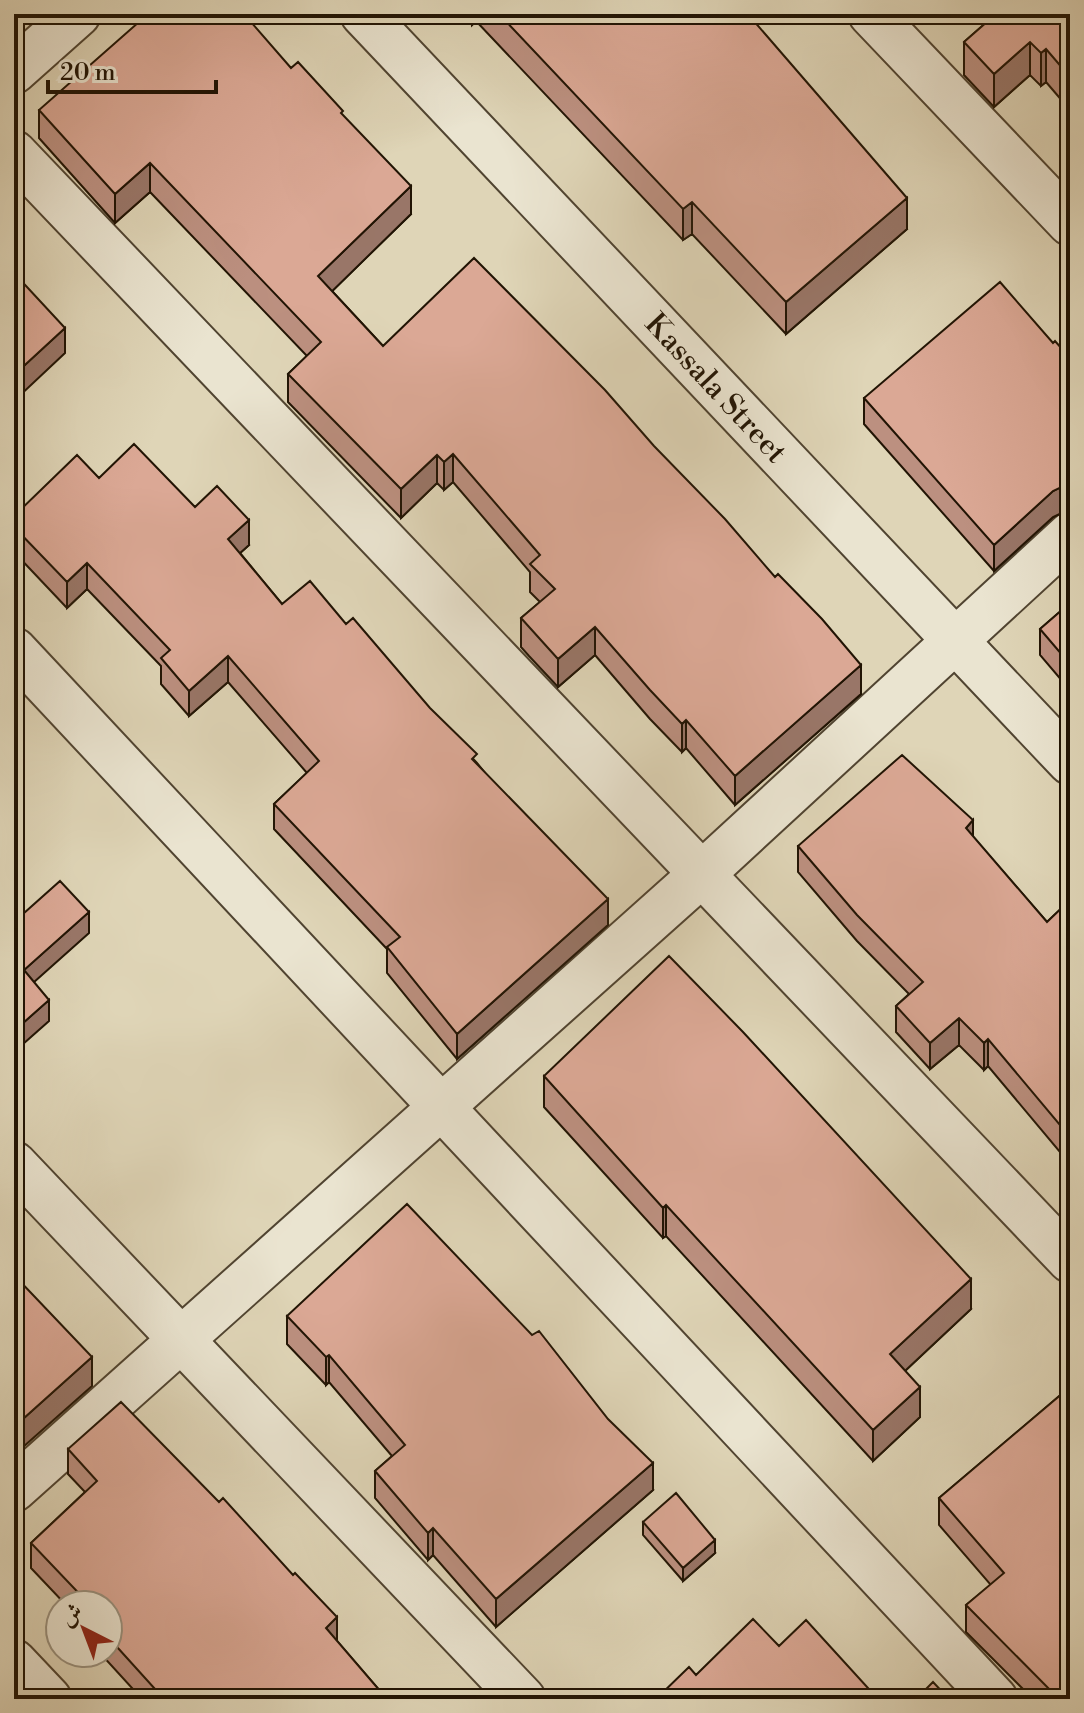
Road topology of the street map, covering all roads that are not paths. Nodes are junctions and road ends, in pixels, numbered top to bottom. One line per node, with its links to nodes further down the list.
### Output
1 (78, 14): 4 (street)
2 (363, 14): 8 (street, Kassala Street)
3 (871, 14): 6 (street)
4 (14, 71)
5 (14, 153): 11 (street)
6 (1070, 223)
7 (1070, 535): 8 (street)
8 (954, 640): 10 (street, Kassala Street); 11 (street)
9 (14, 650): 12 (street)
10 (1070, 762)
11 (703, 873): 12 (street); 14 (street)
12 (443, 1108): 15 (street); 20 (street)
13 (14, 1164): 15 (street)
14 (1070, 1260)
15 (179, 1340): 16 (street); 19 (street)
16 (14, 1489)
17 (14, 1662): 18 (street)
18 (49, 1699)
19 (523, 1699)
20 (995, 1699)

